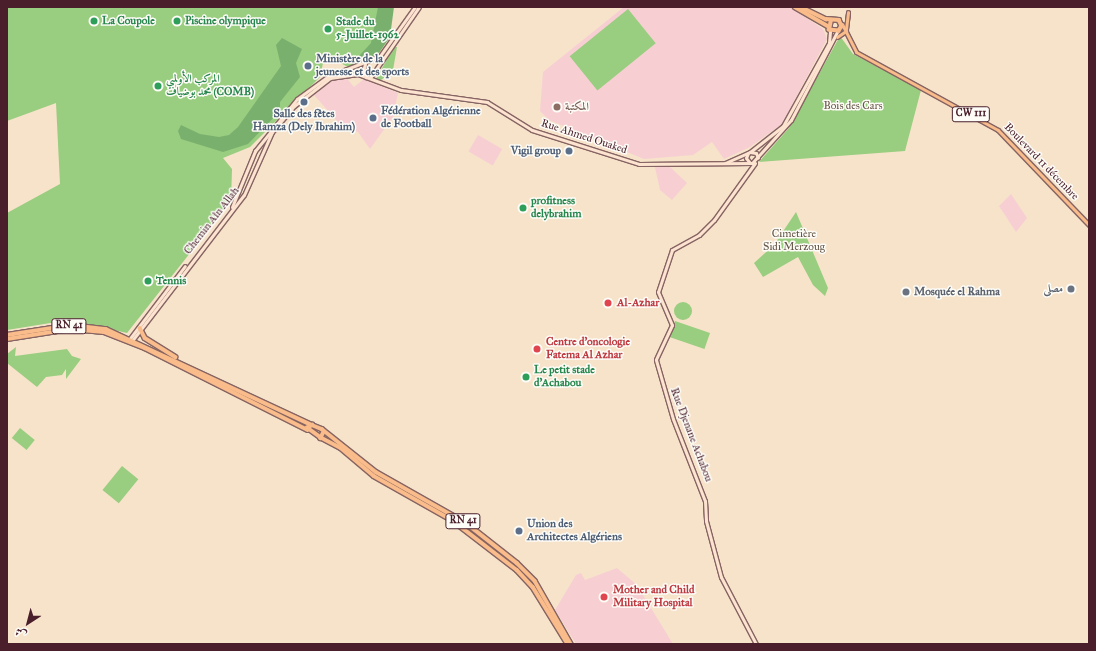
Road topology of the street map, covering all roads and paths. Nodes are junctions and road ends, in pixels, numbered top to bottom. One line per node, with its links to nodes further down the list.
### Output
1 (415, 7): 13 (main road)
2 (419, 7): 15 (main road)
3 (795, 7): 8 (highway)
4 (801, 7): 6 (highway)
5 (848, 12): 9 (main road)
6 (831, 20): 7 (highway); 8 (highway)
7 (842, 24): 9 (main road, Boulevard 11 décembre / CW 111); 11 (highway)
8 (828, 26): 10 (highway)
9 (846, 30): 12 (main road); 28 (main road, Boulevard 11 décembre / CW 111)
10 (830, 31): 11 (highway); 23 (main road)
11 (837, 32): 12 (main road)
12 (837, 37): 24 (main road)
13 (372, 61): 14 (main road); 15 (main road)
14 (365, 64): 18 (main road, Chemin Aîn Allah); 19 (main road)
15 (380, 65): 17 (main road)
16 (358, 74): 18 (main road, Chemin Aîn Allah); 19 (main road, Rue Ahmed Ouaked)
17 (374, 76): 19 (main road); 20 (main road)
18 (330, 77): 21 (main road, Chemin Aîn Allah); 22 (main road, Chemin Aîn Allah)
19 (368, 78): 20 (main road, Rue Ahmed Ouaked)
20 (375, 80): 25 (main road, Rue Ahmed Ouaked)
21 (262, 139): 22 (main road); 26 (main road, Chemin Aîn Allah)
22 (268, 142): 27 (main road, Chemin Aîn Allah)
23 (749, 152): 24 (main road); 24 (main road); 25 (main road)
24 (753, 162): 25 (main road, Rue Ahmed Ouaked); 41 (main road, Rue Djenane Achabou)
25 (725, 163)
26 (241, 192): 27 (main road); 32 (main road, Chemin Aîn Allah)
27 (244, 195): 29 (main road, Chemin Aîn Allah)
28 (1089, 225)
29 (140, 328): 32 (main road, Chemin Aîn Allah); 33 (highway)
30 (7, 335): 32 (highway, RN 41)
31 (7, 339): 32 (highway, RN 41)
32 (130, 340): 33 (highway, RN 41); 35 (highway, RN 41)
33 (183, 363): 34 (highway, RN 41)
34 (312, 425): 35 (highway); 36 (highway)
35 (308, 430): 37 (highway)
36 (324, 432): 37 (highway); 39 (highway, RN 41)
37 (322, 438): 38 (highway, RN 41)
38 (452, 520): 39 (highway); 40 (highway, RN 41)
39 (490, 541): 40 (highway, RN 41)
40 (569, 644)
41 (756, 644)

